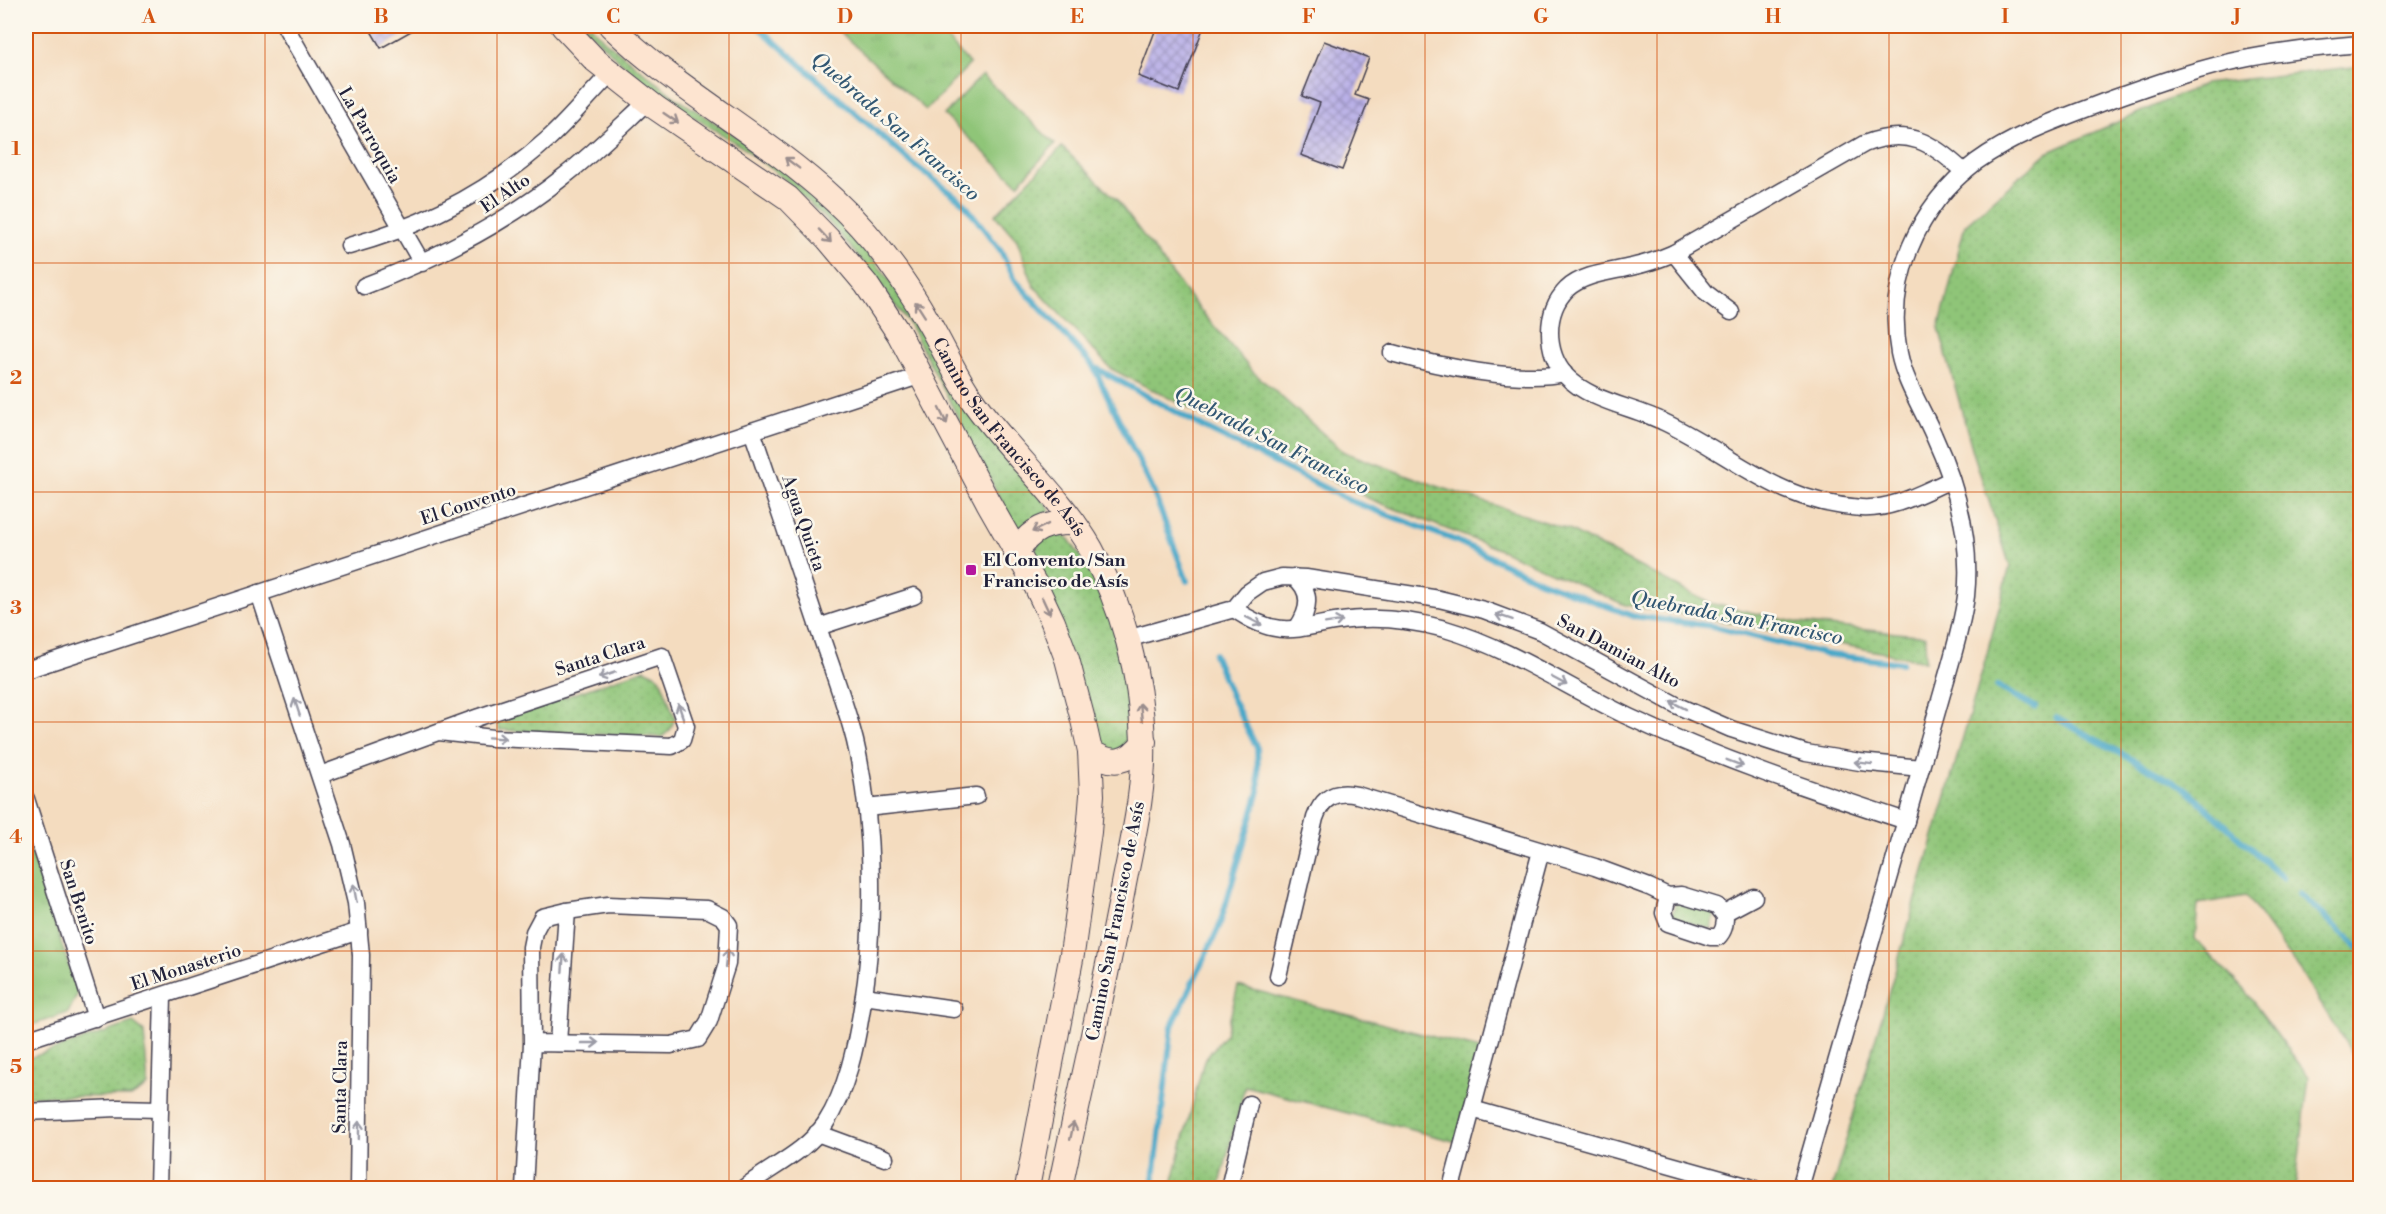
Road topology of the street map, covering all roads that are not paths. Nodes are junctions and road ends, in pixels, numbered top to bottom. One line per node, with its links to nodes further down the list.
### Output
1 (285, 26): 8 (street, La Parroquia)
2 (563, 26): 5 (main road, Camino San Francisco de Asís)
3 (611, 26): 19 (main road, Camino San Francisco de Asís, one-way to 3)
4 (2361, 45): 7 (street)
5 (611, 73): 6 (main road, Camino San Francisco de Asís); 8 (street, El Alto)
6 (648, 101): 11 (street, El Alto); 16 (main road, Camino San Francisco de Asís, one-way to 16)
7 (1964, 172): 10 (street); 18 (street)
8 (402, 229): 9 (street, El Alto); 11 (street, La Parroquia)
9 (349, 246)
10 (1674, 253): 13 (street); 15 (street)
11 (422, 263): 12 (street, El Alto)
12 (364, 286)
13 (1731, 312)
14 (1392, 353): 15 (street)
15 (1564, 373): 18 (street)
16 (922, 375): 17 (street, El Convento); 20 (main road, Camino San Francisco de Asís, one-way to 20)
17 (752, 431): 22 (street, El Convento); 25 (street, Agua Quieta)
18 (1952, 480): 32 (street)
19 (1074, 523): 20 (main road, one-way to 20); 27 (main road, Camino San Francisco de Asís)
20 (1016, 552): 31 (main road, Camino San Francisco de Asís, one-way to 31)
21 (1294, 577): 24 (street, San Damian Alto); 26 (street); 32 (street, San Damian Alto, one-way to 21)
22 (259, 593): 28 (street, El Convento); 33 (street, Santa Clara, one-way to 22)
23 (914, 596): 25 (street)
24 (1234, 609): 26 (street, one-way to 26); 27 (street)
25 (818, 627): 36 (street, Agua Quieta)
26 (1297, 628): 37 (street, one-way to 37)
27 (1127, 639): 30 (main road, Camino San Francisco de Asís, one-way to 27)
28 (26, 670)
29 (439, 732): 29 (street, Santa Clara, one-way to 29); 33 (street, Santa Clara)
30 (1144, 742): 31 (main road); 48 (main road, Camino San Francisco de Asís)
31 (1090, 751): 47 (main road, Camino San Francisco de Asís)
32 (1921, 768): 37 (street)
33 (320, 775): 43 (street, Santa Clara, one-way to 33)
34 (976, 796): 36 (street)
35 (26, 799): 50 (street, San Benito)
36 (866, 808): 46 (street, Agua Quieta)
37 (1906, 821): 69 (street)
38 (1541, 851): 39 (street); 44 (street); 56 (street)
39 (1668, 897): 42 (street); 42 (street)
40 (1754, 897): 42 (street)
41 (567, 911): 52 (street); 53 (street, one-way to 41); 53 (street, one-way to 41)
42 (1724, 913)
43 (359, 931): 45 (street, El Monasterio); 61 (street, Santa Clara, one-way to 43)
44 (1278, 976)
45 (163, 996): 50 (street, El Monasterio); 55 (street)
46 (864, 996): 49 (street); 58 (street, Agua Quieta)
47 (1063, 998): 48 (main road); 64 (main road, Camino San Francisco de Asís)
48 (1100, 1001): 65 (main road, Camino San Francisco de Asís, one-way to 48)
49 (954, 1009)
50 (96, 1018): 51 (street, El Monasterio)
51 (26, 1040)
52 (532, 1043): 53 (street); 62 (street)
53 (558, 1043)
54 (1249, 1104): 66 (street)
55 (159, 1109): 57 (street); 60 (street)
56 (1472, 1109): 67 (street); 68 (street)
57 (26, 1112)
58 (817, 1133): 59 (street); 63 (street, Agua Quieta)
59 (885, 1158)
60 (158, 1188)
61 (358, 1188)
62 (524, 1188)
63 (744, 1188)
64 (1027, 1188)
65 (1060, 1188)
66 (1229, 1188)
67 (1451, 1188)
68 (1753, 1188)
69 (1800, 1188)

